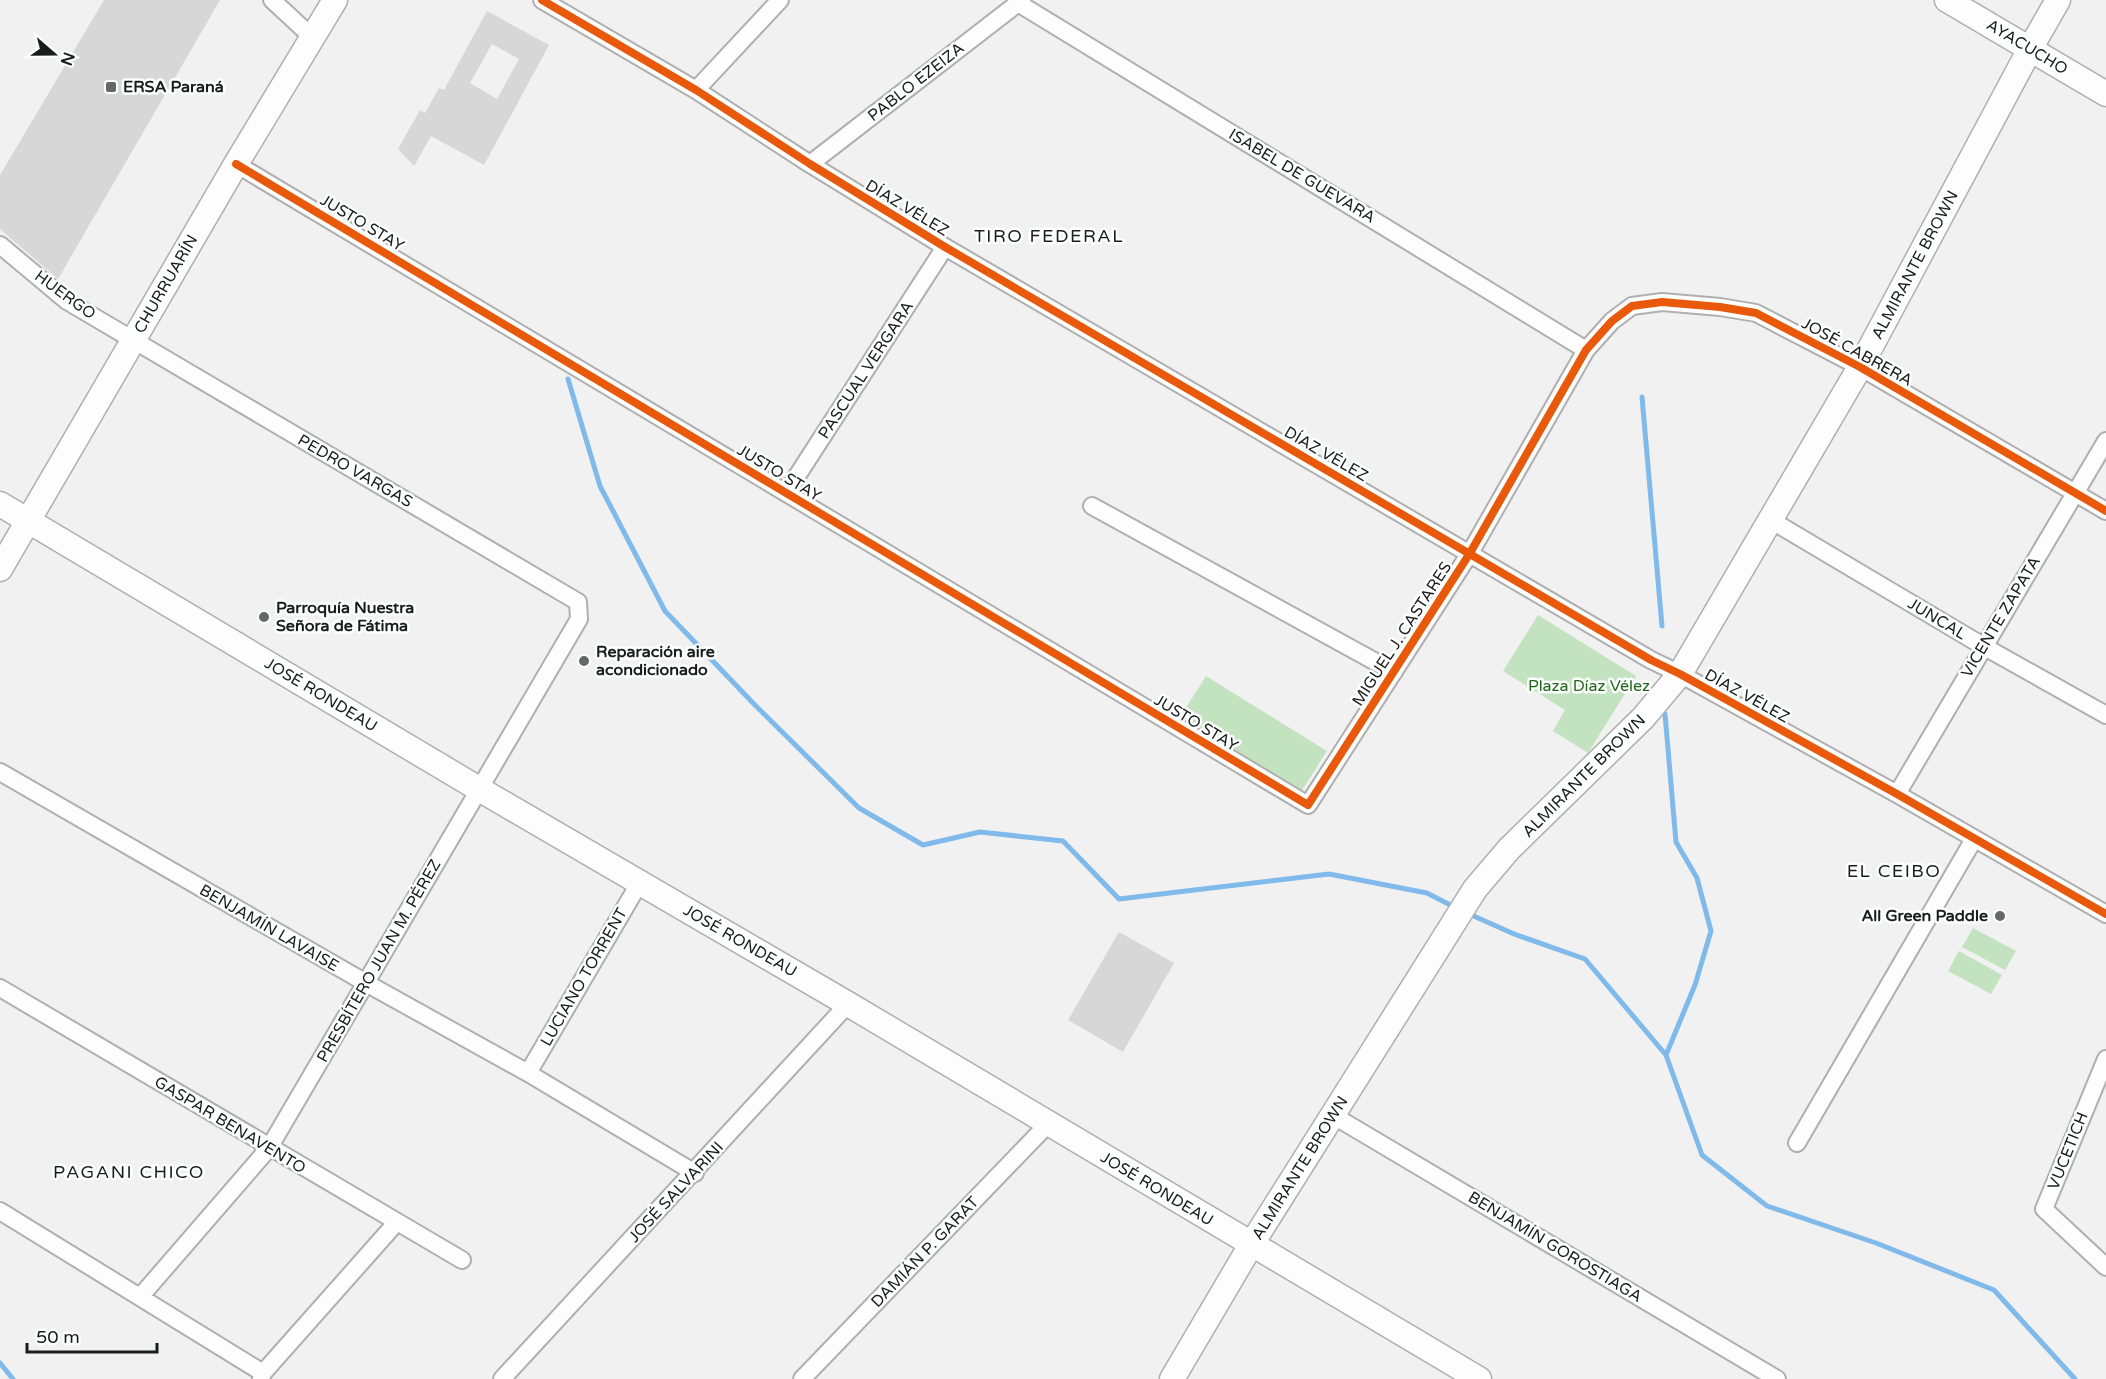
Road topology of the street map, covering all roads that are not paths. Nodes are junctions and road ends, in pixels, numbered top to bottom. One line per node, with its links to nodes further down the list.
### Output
1 (272, 0): 8 (street)
2 (335, 0): 8 (main road, CHURRUARÍN)
3 (542, 0): 10 (street, DÍAZ VÉLEZ)
4 (780, 0): 10 (street)
5 (1947, 0): 9 (main road, AYACUCHO)
6 (2058, 0): 9 (main road, ALMIRANTE BROWN)
7 (1020, 1): 13 (street, PABLO EZEIZA); 17 (street, ISABEL DE GUEVARA)
8 (312, 37): 12 (main road, CHURRUARÍN)
9 (2030, 49): 11 (main road, AYACUCHO); 18 (main road, ALMIRANTE BROWN)
10 (696, 90): 13 (street, DÍAZ VÉLEZ)
11 (2106, 94)
12 (236, 164): 16 (main road, CHURRUARÍN); 21 (street, JUSTO STAY)
13 (810, 164): 15 (street, DÍAZ VÉLEZ)
14 (0, 245): 16 (street, HUERGO)
15 (945, 247): 21 (street, PASCUAL VERGARA); 27 (street, DÍAZ VÉLEZ)
16 (133, 341): 26 (main road, CHURRUARÍN); 29 (street, PEDRO VARGAS)
17 (1586, 350): 18 (street, JOSÉ CABRERA); 27 (street, MIGUEL J. CASTARES)
18 (1860, 367): 20 (street, JOSÉ CABRERA); 25 (main road, ALMIRANTE BROWN)
19 (2106, 441): 20 (street, VICENTE ZAPATA)
20 (2075, 492): 24 (street, JOSÉ CABRERA); 30 (street, VICENTE ZAPATA)
21 (786, 493): 37 (street, JUSTO STAY)
22 (0, 504): 26 (main road, JOSÉ RONDEAU)
23 (1092, 506): 31 (street)
24 (2106, 511)
25 (1769, 519): 30 (street, JUNCAL); 32 (main road, ALMIRANTE BROWN)
26 (29, 521): 28 (main road, CHURRUARÍN); 35 (main road, JOSÉ RONDEAU)
27 (1470, 553): 31 (street, MIGUEL J. CASTARES); 32 (street, DÍAZ VÉLEZ)
28 (0, 569)
29 (578, 602): 35 (street, PRESBÍTERO JUAN M. PÉREZ)
30 (1983, 646): 33 (street, JUNCAL); 36 (street, VICENTE ZAPATA)
31 (1394, 672): 37 (street, MIGUEL J. CASTARES)
32 (1680, 674): 36 (street, DÍAZ VÉLEZ); 46 (main road, ALMIRANTE BROWN)
33 (2106, 715)
34 (0, 772): 41 (street, BENJAMÍN LAVAISE)
35 (479, 789): 39 (main road, JOSÉ RONDEAU); 41 (street, PRESBÍTERO JUAN M. PÉREZ)
36 (1897, 794): 38 (street, DÍAZ VÉLEZ)
37 (1308, 805)
38 (1974, 838): 40 (street, DÍAZ VÉLEZ); 48 (street)
39 (639, 882): 43 (main road, JOSÉ RONDEAU); 45 (street, LUCIANO TORRENT)
40 (2106, 915)
41 (366, 983): 45 (street, BENJAMÍN LAVAISE); 49 (street, PRESBÍTERO JUAN M. PÉREZ)
42 (0, 988): 49 (street, GASPAR BENAVENTO)
43 (848, 1004): 47 (main road, JOSÉ RONDEAU); 50 (street, JOSÉ SALVARINI)
44 (2106, 1059): 55 (street, VUCETICH)
45 (528, 1073): 50 (street, BENJAMÍN LAVAISE)
46 (1334, 1116): 53 (main road, ALMIRANTE BROWN); 62 (street, BENJAMÍN GOROSTIAGA)
47 (1048, 1124): 53 (main road, JOSÉ RONDEAU); 59 (street, DAMIÁN P. GARAT)
48 (1797, 1143)
49 (269, 1148): 52 (street, GASPAR BENAVENTO); 56 (street, PRESBÍTERO JUAN M. PÉREZ)
50 (695, 1173): 58 (street, JOSÉ SALVARINI)
51 (0, 1211): 56 (street)
52 (396, 1223): 54 (street, GASPAR BENAVENTO); 57 (street)
53 (1251, 1245): 60 (main road, ALMIRANTE BROWN); 61 (main road, JOSÉ RONDEAU)
54 (462, 1260)
55 (2106, 1267)
56 (140, 1297): 57 (street)
57 (262, 1376)
58 (502, 1379)
59 (802, 1379)
60 (1173, 1379)
61 (1479, 1379)
62 (1777, 1379)

